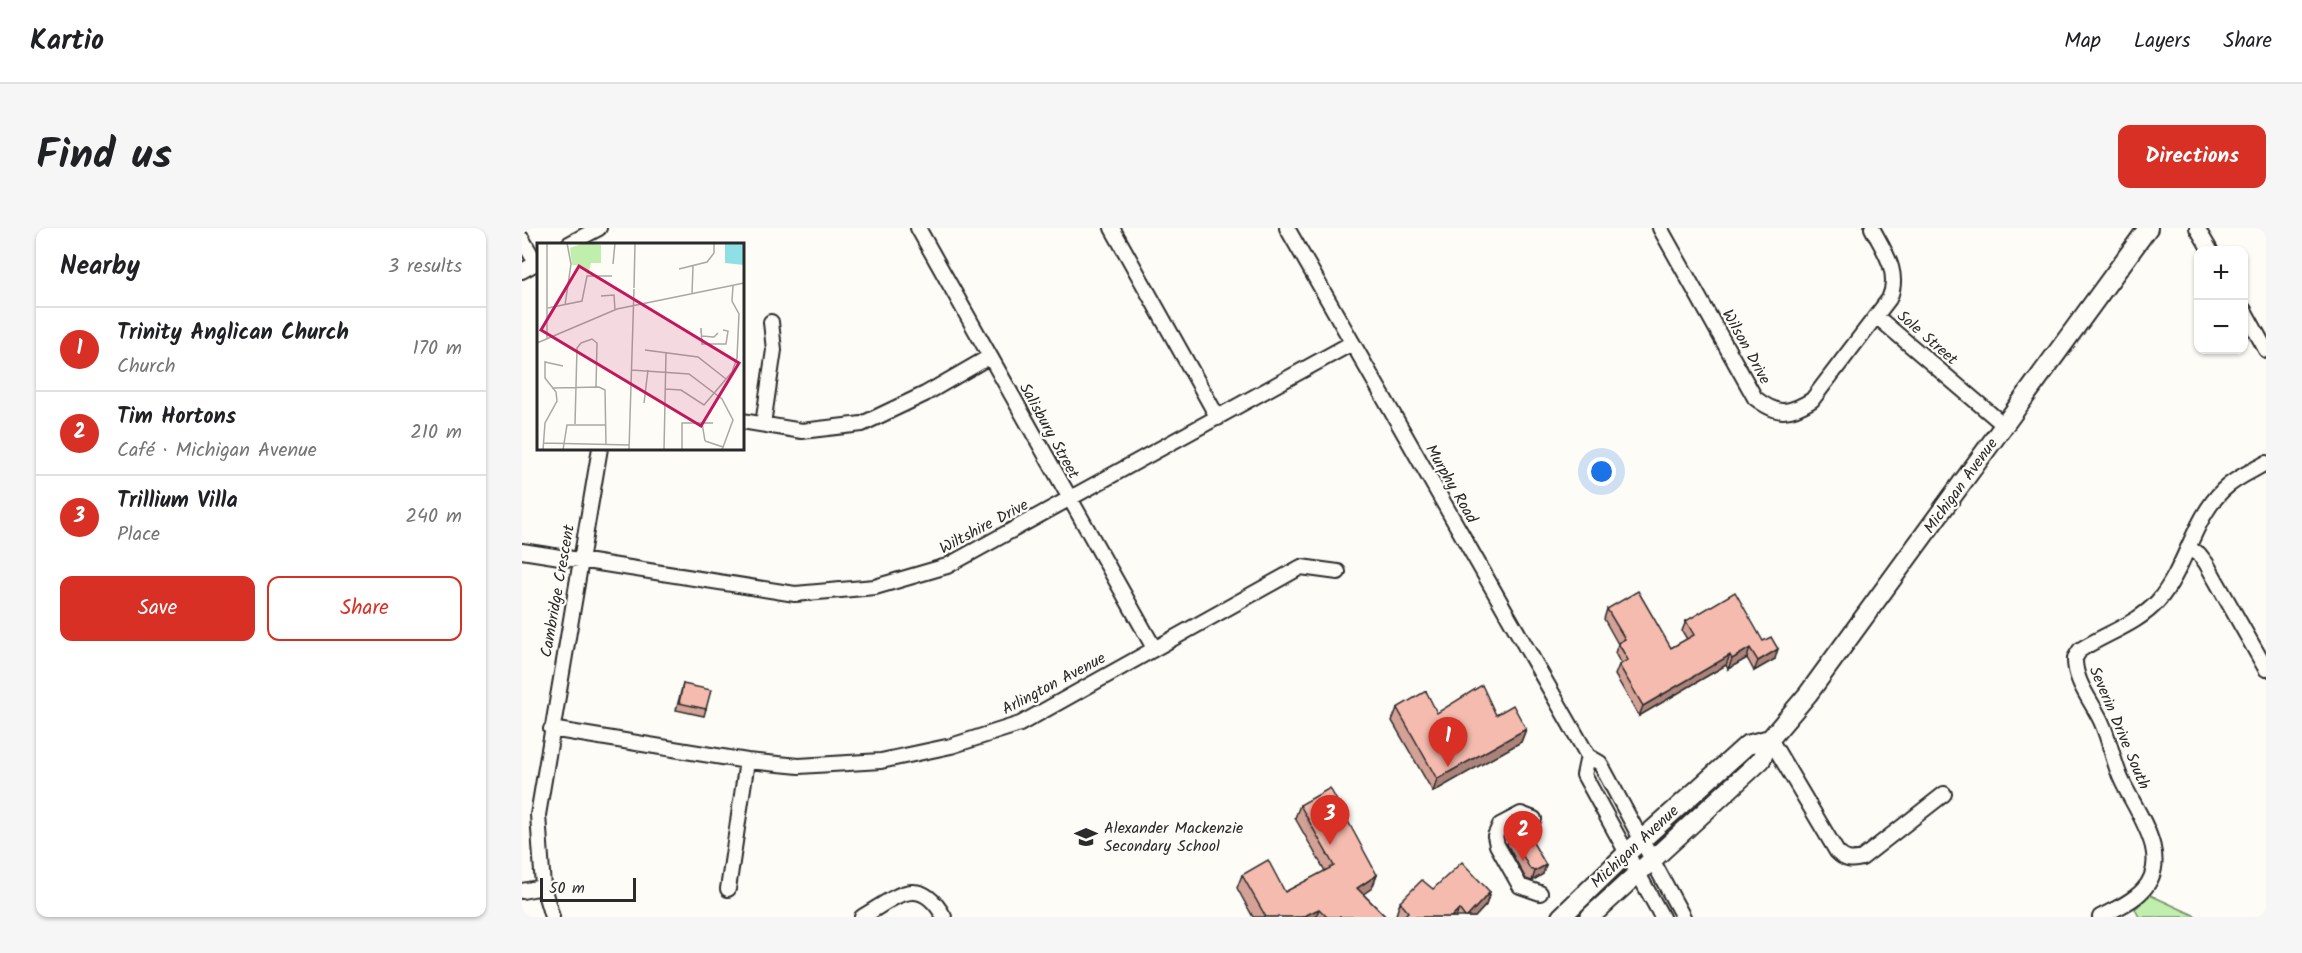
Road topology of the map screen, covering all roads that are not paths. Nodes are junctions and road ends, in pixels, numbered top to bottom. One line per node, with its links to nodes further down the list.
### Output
1 (599, 228): 10 (street)
2 (918, 228): 19 (street, Salisbury Street)
3 (1112, 228): 20 (street)
4 (1287, 228): 17 (street, Murphy Road)
5 (1660, 228): 14 (street, Wilson Drive)
6 (1872, 228): 14 (street, Sole Street)
7 (2148, 228): 23 (main road, Michigan Avenue)
8 (2197, 228): 11 (street)
9 (522, 238): 12 (street)
10 (571, 243)
11 (2208, 246)
12 (537, 262): 13 (street)
13 (522, 271)
14 (1876, 316): 23 (street, Sole Street)
15 (2248, 317): 18 (street)
16 (771, 322): 22 (street)
17 (1352, 343): 20 (street, Wiltshire Drive); 35 (street, Murphy Road)
18 (2266, 350)
19 (989, 357): 22 (street); 26 (street, Salisbury Street)
20 (1218, 418): 26 (street, Wiltshire Drive)
21 (744, 421): 22 (street)
22 (763, 424)
23 (2005, 426): 34 (main road, Michigan Avenue)
24 (600, 450): 29 (street, Cambridge Crescent)
25 (2266, 463): 27 (street, Severin Drive South)
26 (1069, 500): 29 (street, Wiltshire Drive); 31 (street, Salisbury Street)
27 (2189, 549): 32 (street); 54 (street, Severin Drive South)
28 (522, 551): 29 (street, Wiltshire Drive)
29 (580, 560): 33 (street, Cambridge Crescent)
30 (1338, 572): 31 (street, Arlington Avenue)
31 (1154, 648): 36 (street, Arlington Avenue)
32 (2266, 669)
33 (551, 729): 36 (street, Arlington Avenue); 43 (street, Cambridge Crescent)
34 (1770, 739): 37 (street); 39 (main road, Michigan Avenue); 41 (main road, Michigan Avenue)
35 (1588, 756): 39 (street, Murphy Road); 40 (street, Murphy Road)
36 (747, 761): 44 (street)
37 (1944, 794)
38 (1534, 819): 46 (street)
39 (1642, 840): 40 (main road, Michigan Avenue); 41 (street, Murphy Road)
40 (1626, 854): 42 (street, Murphy Road); 50 (main road, Michigan Avenue)
41 (1653, 861): 42 (main road, Michigan Avenue); 53 (street, Murphy Road)
42 (1638, 874): 51 (main road, Michigan Avenue); 52 (street, Murphy Road)
43 (543, 887): 45 (street); 47 (street, Cambridge Crescent)
44 (728, 889)
45 (522, 891)
46 (1540, 893)
47 (552, 917)
48 (862, 917): 49 (street)
49 (944, 917)
50 (1561, 917)
51 (1590, 917)
52 (1662, 917)
53 (1683, 917)
54 (2100, 917)

